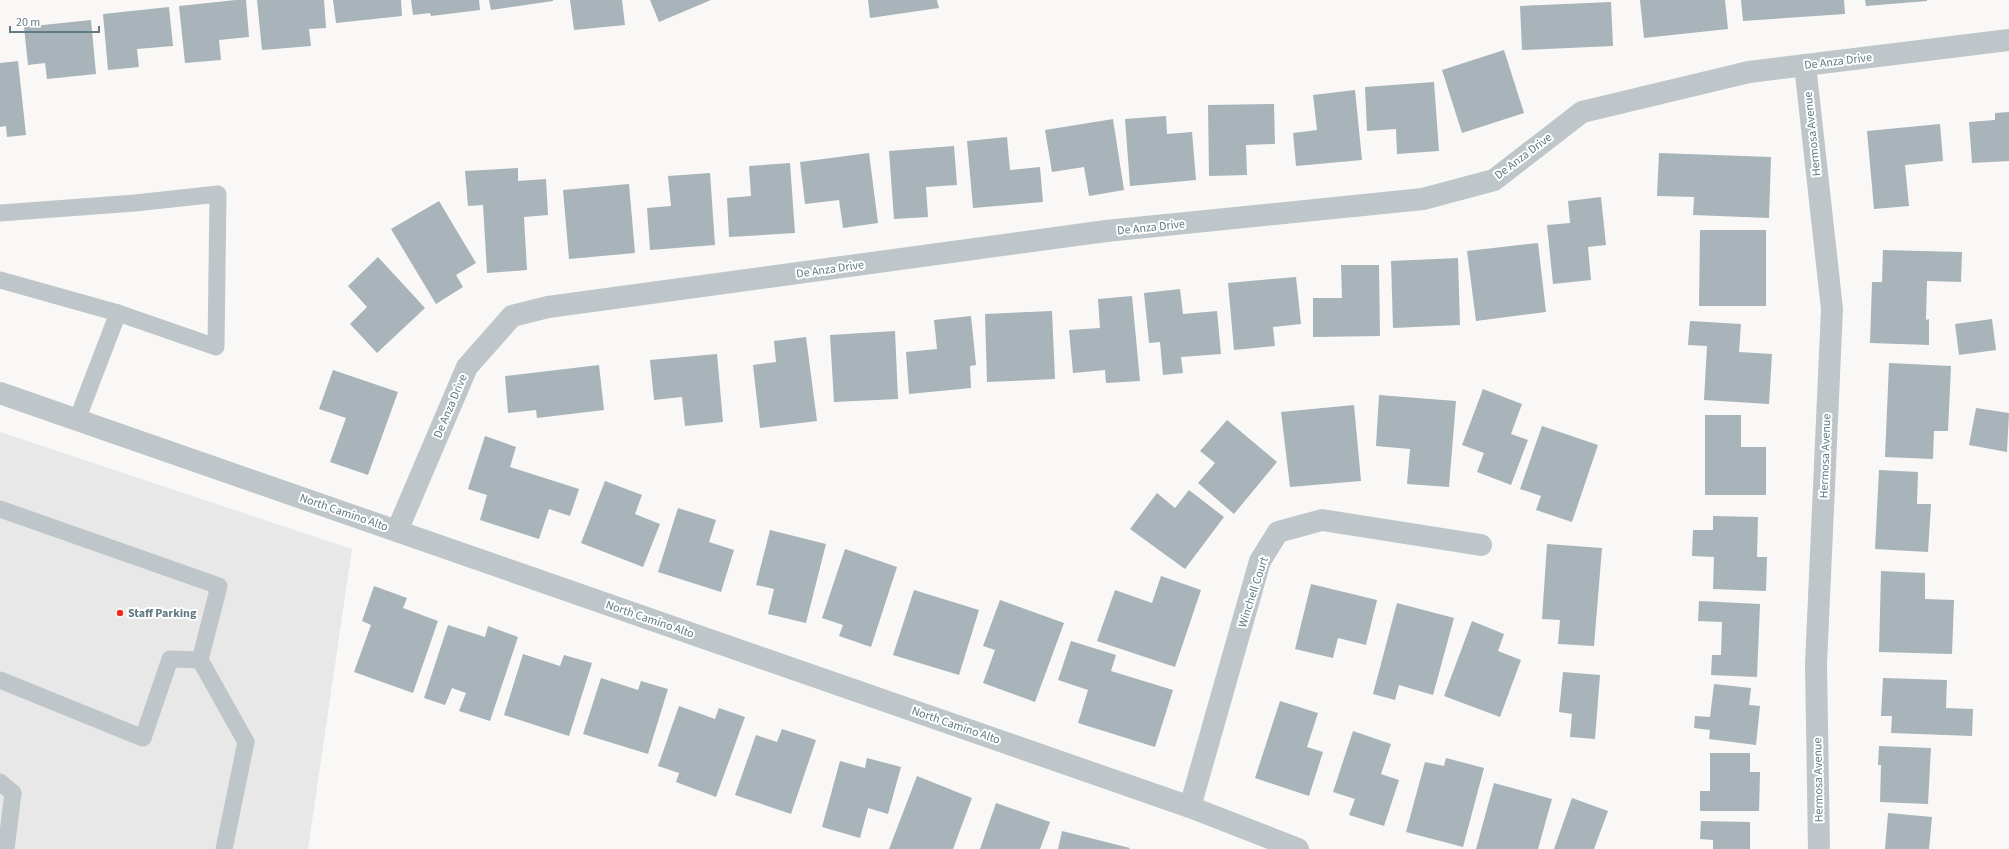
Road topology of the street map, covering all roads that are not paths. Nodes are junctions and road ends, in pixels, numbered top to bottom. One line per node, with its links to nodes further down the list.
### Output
1 (2009, 40): 2 (street, De Anza Drive)
2 (1805, 65): 9 (street, De Anza Drive); 18 (street, Hermosa Avenue)
3 (0, 212): 5 (lane)
4 (0, 280): 5 (lane)
5 (118, 313): 7 (lane)
6 (0, 393): 7 (street, North Camino Alto)
7 (77, 420): 9 (street, North Camino Alto)
8 (0, 508): 11 (lane)
9 (397, 531): 14 (street, North Camino Alto)
10 (1481, 545): 14 (street, Winchell Court)
11 (200, 660): 12 (lane); 16 (lane)
12 (0, 680)
13 (4, 788): 15 (lane)
14 (1190, 807): 17 (street, North Camino Alto)
15 (6, 849)
16 (224, 849)
17 (1298, 849)
18 (1819, 849)

